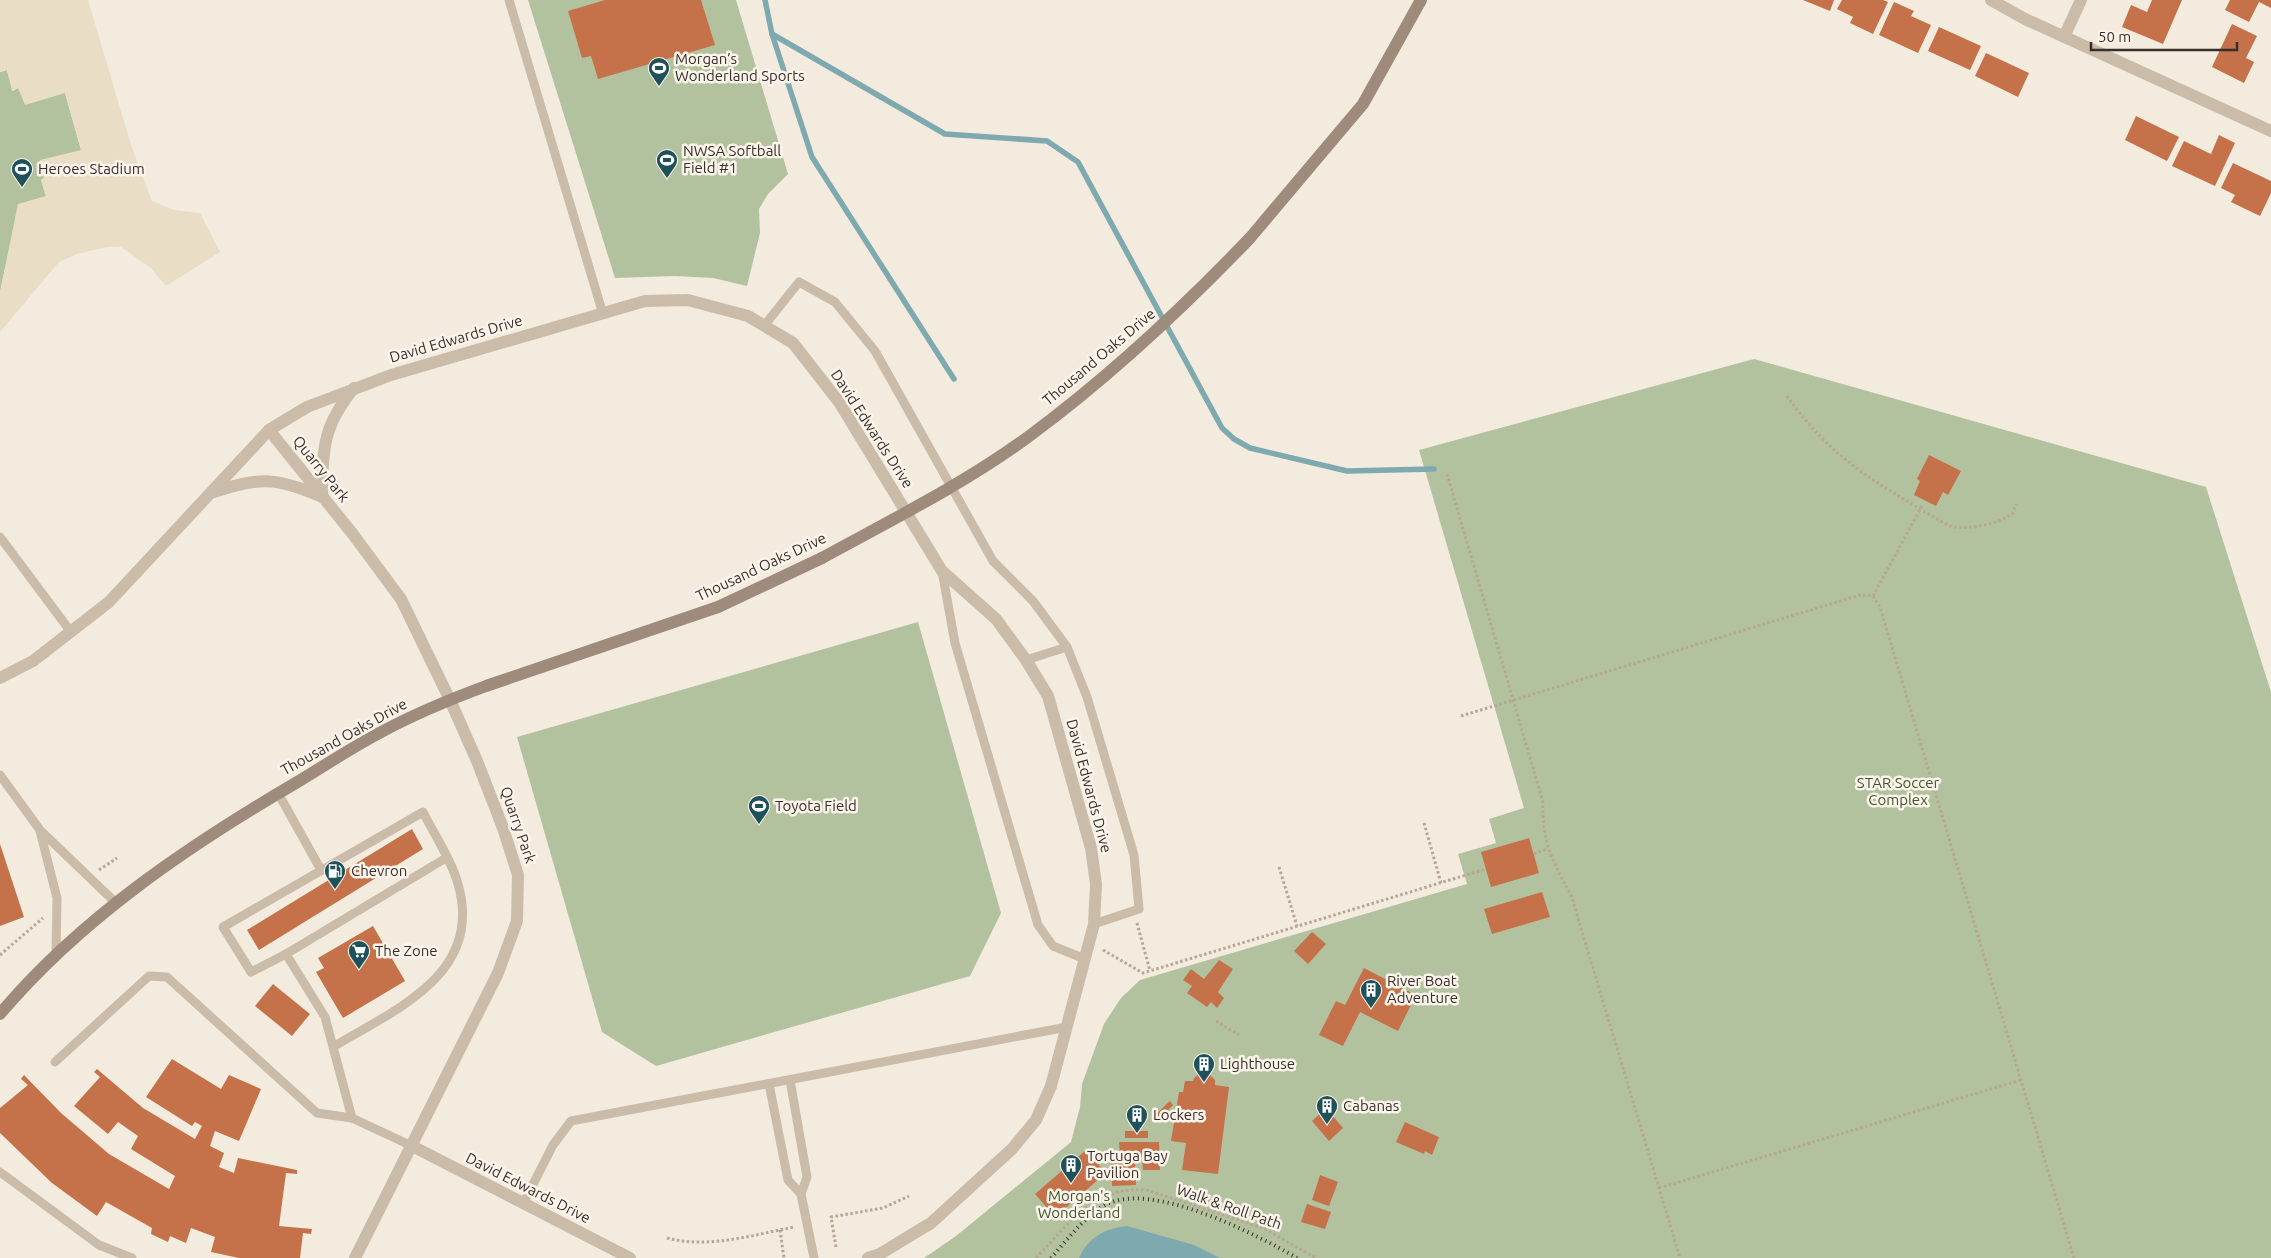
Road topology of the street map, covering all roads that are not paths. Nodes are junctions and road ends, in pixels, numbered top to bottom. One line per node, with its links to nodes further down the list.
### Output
1 (509, 0): 7 (lane)
2 (1421, 0): 19 (main road, Thousand Oaks Drive, bridge)
3 (1990, 0): 5 (street)
4 (2081, 0): 5 (street)
5 (2064, 37): 6 (street)
6 (2271, 131)
7 (603, 314): 8 (street, David Edwards Drive); 9 (street, David Edwards Drive)
8 (764, 326): 14 (street, David Edwards Drive); 16 (lane)
9 (356, 387): 10 (street, David Edwards Drive); 12 (street)
10 (269, 430): 11 (street, David Edwards Drive); 12 (street, Quarry Park)
11 (212, 493): 12 (street); 15 (street, David Edwards Drive)
12 (322, 497): 19 (street, Quarry Park)
13 (0, 537): 15 (lane)
14 (942, 571): 17 (street, David Edwards Drive); 29 (lane)
15 (71, 632): 18 (street, David Edwards Drive)
16 (1067, 647): 17 (lane); 26 (lane)
17 (1026, 660): 26 (street, David Edwards Drive)
18 (0, 678)
19 (450, 700): 21 (main road, Thousand Oaks Drive); 37 (street, Quarry Park)
20 (0, 775): 22 (lane)
21 (278, 793): 24 (lane); 25 (main road, Thousand Oaks Drive)
22 (40, 830): 25 (lane); 28 (lane)
23 (446, 858): 24 (lane); 27 (lane); 32 (lane)
24 (321, 870): 27 (lane)
25 (117, 904): 28 (main road, Thousand Oaks Drive)
26 (1094, 924): 29 (street, David Edwards Drive)
27 (286, 954): 32 (lane)
28 (56, 955): 30 (main road, Thousand Oaks Drive)
29 (1085, 959): 31 (street, David Edwards Drive)
30 (0, 1014)
31 (1067, 1027): 34 (lane); 45 (street, David Edwards Drive)
32 (333, 1047): 36 (lane)
33 (55, 1062): 36 (lane)
34 (790, 1080): 35 (lane); 39 (lane)
35 (769, 1084): 39 (lane); 40 (lane)
36 (352, 1118): 37 (lane)
37 (412, 1146): 40 (street, David Edwards Drive); 42 (street, Quarry Park)
38 (0, 1172): 41 (lane)
39 (800, 1194): 44 (lane)
40 (523, 1204): 43 (street, David Edwards Drive)
41 (132, 1258)
42 (355, 1258)
43 (630, 1258)
44 (814, 1258)
45 (868, 1258)

